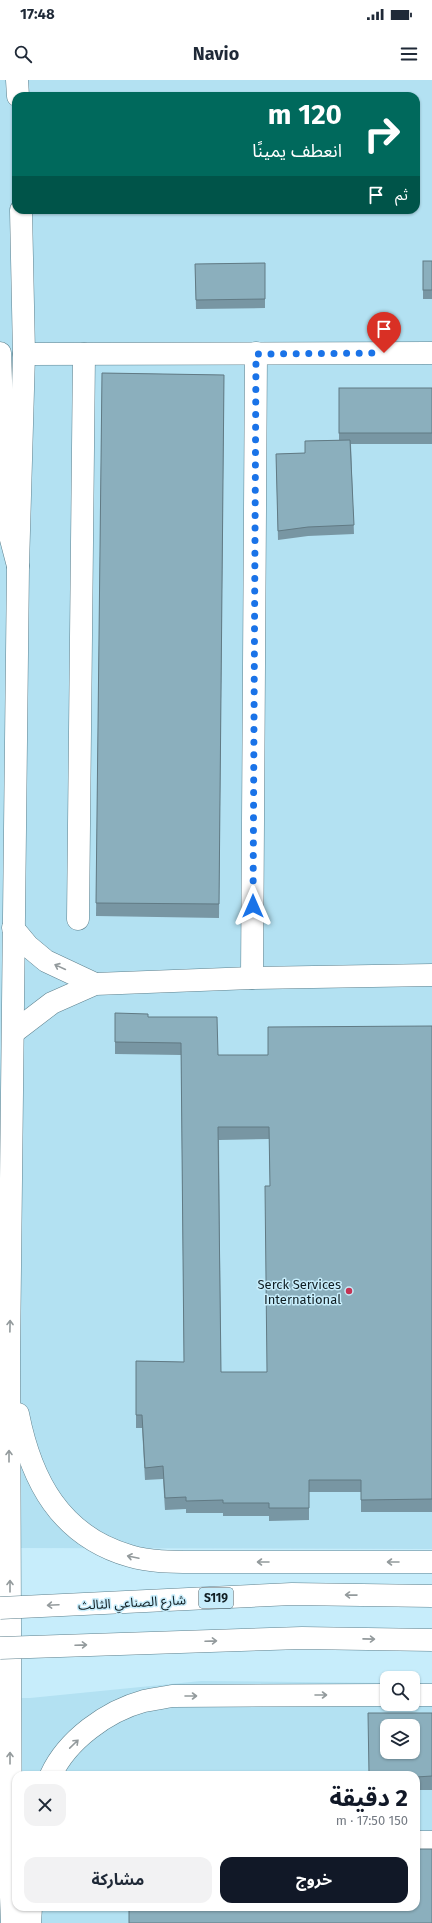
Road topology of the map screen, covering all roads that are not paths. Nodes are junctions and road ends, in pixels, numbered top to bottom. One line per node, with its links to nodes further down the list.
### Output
1 (17, 80): 2 (main road)
2 (18, 92)
3 (21, 214): 6 (main road)
4 (0, 353): 9 (main road)
5 (432, 353): 8 (main road)
6 (24, 354): 7 (main road); 9 (main road)
7 (84, 354): 8 (main road); 10 (main road)
8 (256, 354): 13 (main road)
9 (18, 566): 11 (main road)
10 (78, 919)
11 (13, 928): 14 (main road, one-way to 11); 15 (main road)
12 (432, 975): 13 (main road)
13 (252, 978): 14 (main road)
14 (95, 984): 15 (main road)
15 (14, 1032): 16 (main road, one-way to 15)
16 (9, 1355): 17 (main road, one-way to 16); 29 (main road, one-way to 16)
17 (432, 1562)
18 (432, 1596): 19 (main road, شارع الصناعي الثالث / S119, one-way to 19, bridge)
19 (0, 1608)
20 (432, 1640): 21 (main road, one-way to 20, bridge)
21 (0, 1648)
22 (380, 1695): 25 (main road, one-way to 22)
23 (420, 1695): 24 (main road)
24 (432, 1695)
25 (54, 1771)
26 (420, 1842): 27 (main road)
27 (432, 1842)
28 (31, 1911): 30 (main road)
29 (12, 1923)
30 (30, 1923)

